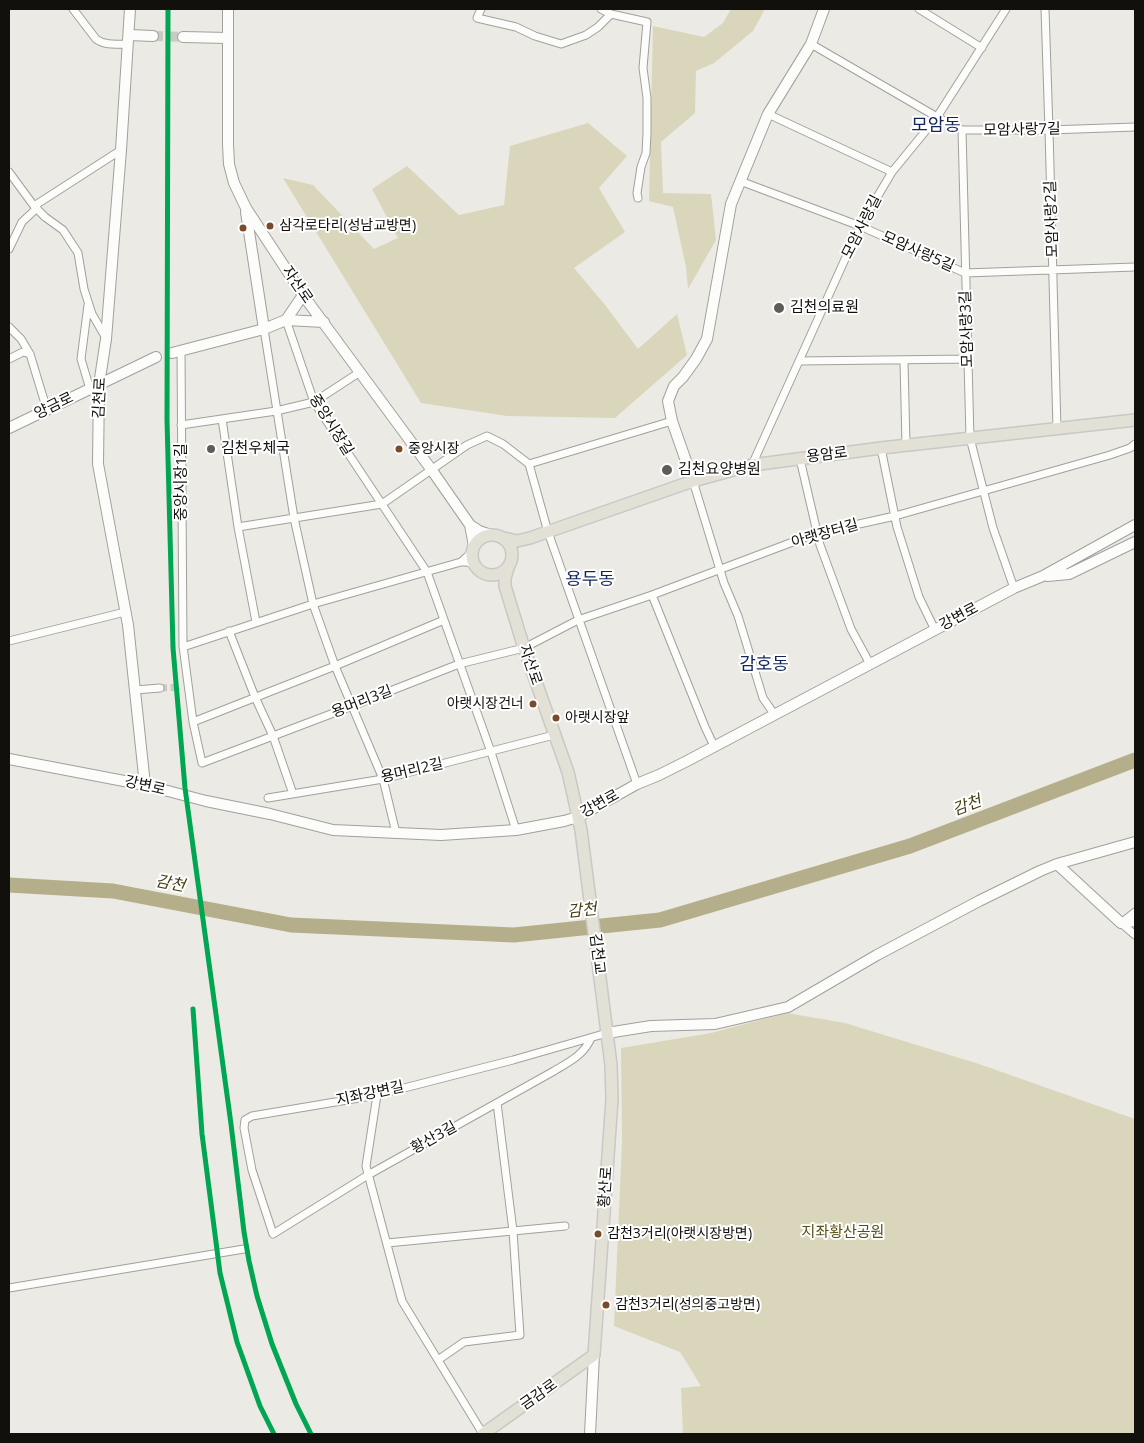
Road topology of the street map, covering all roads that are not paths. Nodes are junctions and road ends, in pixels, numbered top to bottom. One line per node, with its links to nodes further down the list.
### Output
1 (73, 9): 14 (street)
2 (130, 9): 14 (street, 김천로)
3 (228, 9): 13 (street, 자산로)
4 (481, 9): 10 (street)
5 (601, 9): 10 (street)
6 (824, 9): 15 (street)
7 (919, 9): 16 (street)
8 (1006, 9): 16 (street, 모암사랑길)
9 (1045, 9): 21 (street, 모암사랑2길)
10 (611, 14): 26 (street)
11 (153, 36): 14 (street)
12 (183, 37): 13 (street)
13 (228, 38): 28 (street, 자산로)
14 (128, 39): 22 (street, 김천로)
15 (811, 44): 17 (street); 18 (street, 모암사랑7길)
16 (982, 48): 18 (street, 모암사랑길)
17 (768, 114): 24 (street); 25 (street)
18 (936, 117): 20 (street, 모암사랑7길); 24 (street, 모암사랑길)
19 (1135, 126): 21 (street, 모암사랑7길)
20 (962, 130): 21 (street, 모암사랑7길); 33 (street, 모암사랑3길)
21 (1049, 130): 32 (street, 모암사랑2길)
22 (121, 150): 27 (street); 40 (street, 김천로)
23 (9, 172): 27 (street)
24 (892, 172): 29 (street, 모암사랑길)
25 (740, 181): 29 (street, 모암사랑5길); 55 (street)
26 (638, 198)
27 (36, 207): 30 (street); 35 (street)
28 (246, 208): 34 (street, 자산로); 39 (street)
29 (860, 226): 33 (street, 모암사랑5길); 47 (street, 모암사랑길)
30 (9, 249)
31 (1135, 267): 32 (street, 모암사랑5길)
32 (1053, 269): 33 (street, 모암사랑5길); 58 (street, 모암사랑2길)
33 (965, 273): 45 (street, 모암사랑3길)
34 (303, 295): 36 (street); 37 (street, 자산로)
35 (88, 302): 40 (street); 49 (street)
36 (286, 320): 37 (street); 39 (street); 50 (street, 중앙시장길)
37 (324, 322): 48 (street, 자산로)
38 (9, 327): 42 (street)
39 (264, 329): 41 (street); 52 (street)
40 (106, 339): 49 (street, 김천로)
41 (176, 351): 56 (street, 중앙시장1길)
42 (30, 354): 44 (street); 51 (street)
43 (156, 357): 49 (street)
44 (9, 359)
45 (968, 359): 46 (street); 59 (street, 모암사랑3길)
46 (904, 361): 47 (street); 61 (street)
47 (799, 362): 65 (street, 모암사랑길)
48 (360, 372): 50 (street); 66 (street, 자산로)
49 (95, 387): 51 (street, 양금로); 94 (street, 김천로)
50 (314, 402): 52 (street); 69 (street, 중앙시장길)
51 (47, 410): 57 (street, 양금로)
52 (276, 411): 53 (street); 71 (street)
53 (222, 419): 56 (street); 74 (street)
54 (1135, 420): 58 (main road, 용암로)
55 (672, 422): 64 (street); 67 (street)
56 (181, 425): 101 (street, 중앙시장1길)
57 (9, 428)
58 (1057, 429): 59 (main road, 용암로)
59 (970, 438): 61 (main road, 용암로); 68 (street, 모암사랑3길)
60 (1135, 444): 68 (street, 아랫장터길)
61 (906, 445): 62 (main road, 용암로)
62 (881, 448): 63 (main road, 용암로); 70 (street)
63 (800, 458): 65 (main road, 용암로); 76 (street)
64 (529, 464): 66 (street); 75 (street)
65 (752, 465): 67 (main road, 용암로)
66 (432, 469): 69 (street); 72 (street, 자산로)
67 (693, 481): 75 (main road, 용암로); 86 (street)
68 (983, 491): 70 (street, 아랫장터길); 91 (street, 모암사랑3길)
69 (382, 504): 71 (street); 87 (street, 중앙시장길)
70 (895, 516): 76 (street, 아랫장터길); 98 (street)
71 (294, 518): 74 (street); 93 (street)
72 (470, 525): 77 (street); 81 (street)
73 (1135, 525): 89 (street, 강변로)
74 (238, 527): 97 (street)
75 (548, 532): 79 (main road, 용암로); 96 (street)
76 (817, 533): 86 (street, 아랫장터길); 104 (street)
77 (491, 535): 78 (main road); 81 (main road)
78 (504, 538): 79 (main road); 82 (main road)
79 (530, 538): 82 (main road)
80 (1135, 542): 89 (street)
81 (473, 549): 83 (street); 84 (main road)
82 (512, 556): 85 (main road)
83 (462, 562): 84 (street); 87 (street)
84 (475, 565): 88 (main road)
85 (508, 568): 88 (main road); 90 (main road)
86 (719, 570): 92 (street, 아랫장터길); 110 (street)
87 (427, 572): 93 (street); 95 (street, 중앙시장길)
88 (491, 575): 90 (main road)
89 (1044, 576): 91 (street, 강변로)
90 (505, 586): 102 (main road, 자산로)
91 (1014, 588): 98 (street, 강변로)
92 (652, 595): 96 (street, 아랫장터길); 114 (street)
93 (313, 604): 97 (street); 105 (street)
94 (125, 612): 100 (street); 107 (street, 김천로)
95 (444, 620): 103 (street, 중앙시장길); 105 (street)
96 (579, 620): 102 (street, 아랫장터길); 119 (street)
97 (256, 622): 99 (street)
98 (935, 630): 104 (street, 강변로)
99 (229, 632): 101 (street); 108 (street)
100 (9, 641)
101 (183, 647): 111 (street, 중앙시장1길)
102 (524, 648): 103 (street, 용머리3길); 112 (main road, 자산로)
103 (459, 664): 109 (street, 용머리3길); 115 (street, 중앙시장길)
104 (870, 664): 110 (street, 강변로)
105 (336, 666): 108 (street); 109 (street)
106 (160, 688): 107 (street)
107 (135, 690): 120 (street, 김천로)
108 (255, 697): 111 (street); 113 (street)
109 (352, 706): 113 (street, 용머리3길); 118 (street)
110 (774, 714): 114 (street, 강변로)
111 (193, 722): 117 (street, 중앙시장1길)
112 (554, 735): 115 (street, 용머리2길); 123 (main road, 자산로)
113 (273, 736): 117 (street, 용머리3길); 121 (street)
114 (714, 746): 119 (street, 강변로)
115 (491, 752): 118 (street, 용머리2길); 124 (street, 중앙시장길)
116 (9, 759): 120 (street, 강변로)
117 (202, 763)
118 (383, 779): 121 (street, 용머리2길); 126 (street)
119 (637, 784): 123 (street, 강변로)
120 (145, 785): 126 (street, 강변로)
121 (293, 794): 122 (street, 용머리2길)
122 (268, 798)
123 (578, 817): 124 (street, 강변로); 125 (main road, 자산로)
124 (516, 830): 126 (street, 강변로)
125 (581, 830): 133 (main road, 김천교)
126 (396, 834)
127 (1135, 842): 128 (street)
128 (1057, 864): 131 (street); 134 (street)
129 (1135, 912): 131 (street)
130 (1135, 921): 131 (street)
131 (1121, 923): 132 (street)
132 (1135, 935)
133 (605, 1018): 134 (main road, 황산로)
134 (608, 1033): 135 (street, 지좌강변길); 145 (main road, 황산로)
135 (591, 1038): 136 (street, 지좌강변길); 137 (street, 황산3길)
136 (377, 1094): 138 (street); 141 (street, 지좌강변길)
137 (497, 1103): 138 (street, 황산3길); 140 (street)
138 (368, 1175): 141 (street, 황산3길); 142 (street)
139 (565, 1226): 140 (street)
140 (513, 1231): 142 (street); 146 (street)
141 (273, 1234)
142 (387, 1243): 146 (street)
143 (244, 1248): 144 (street)
144 (9, 1288)
145 (594, 1356): 147 (main road, 금감로); 148 (street, 황산로); 149 (street, 황산로)
146 (438, 1360): 147 (street)
147 (483, 1434)
148 (590, 1434)
149 (597, 1434)

